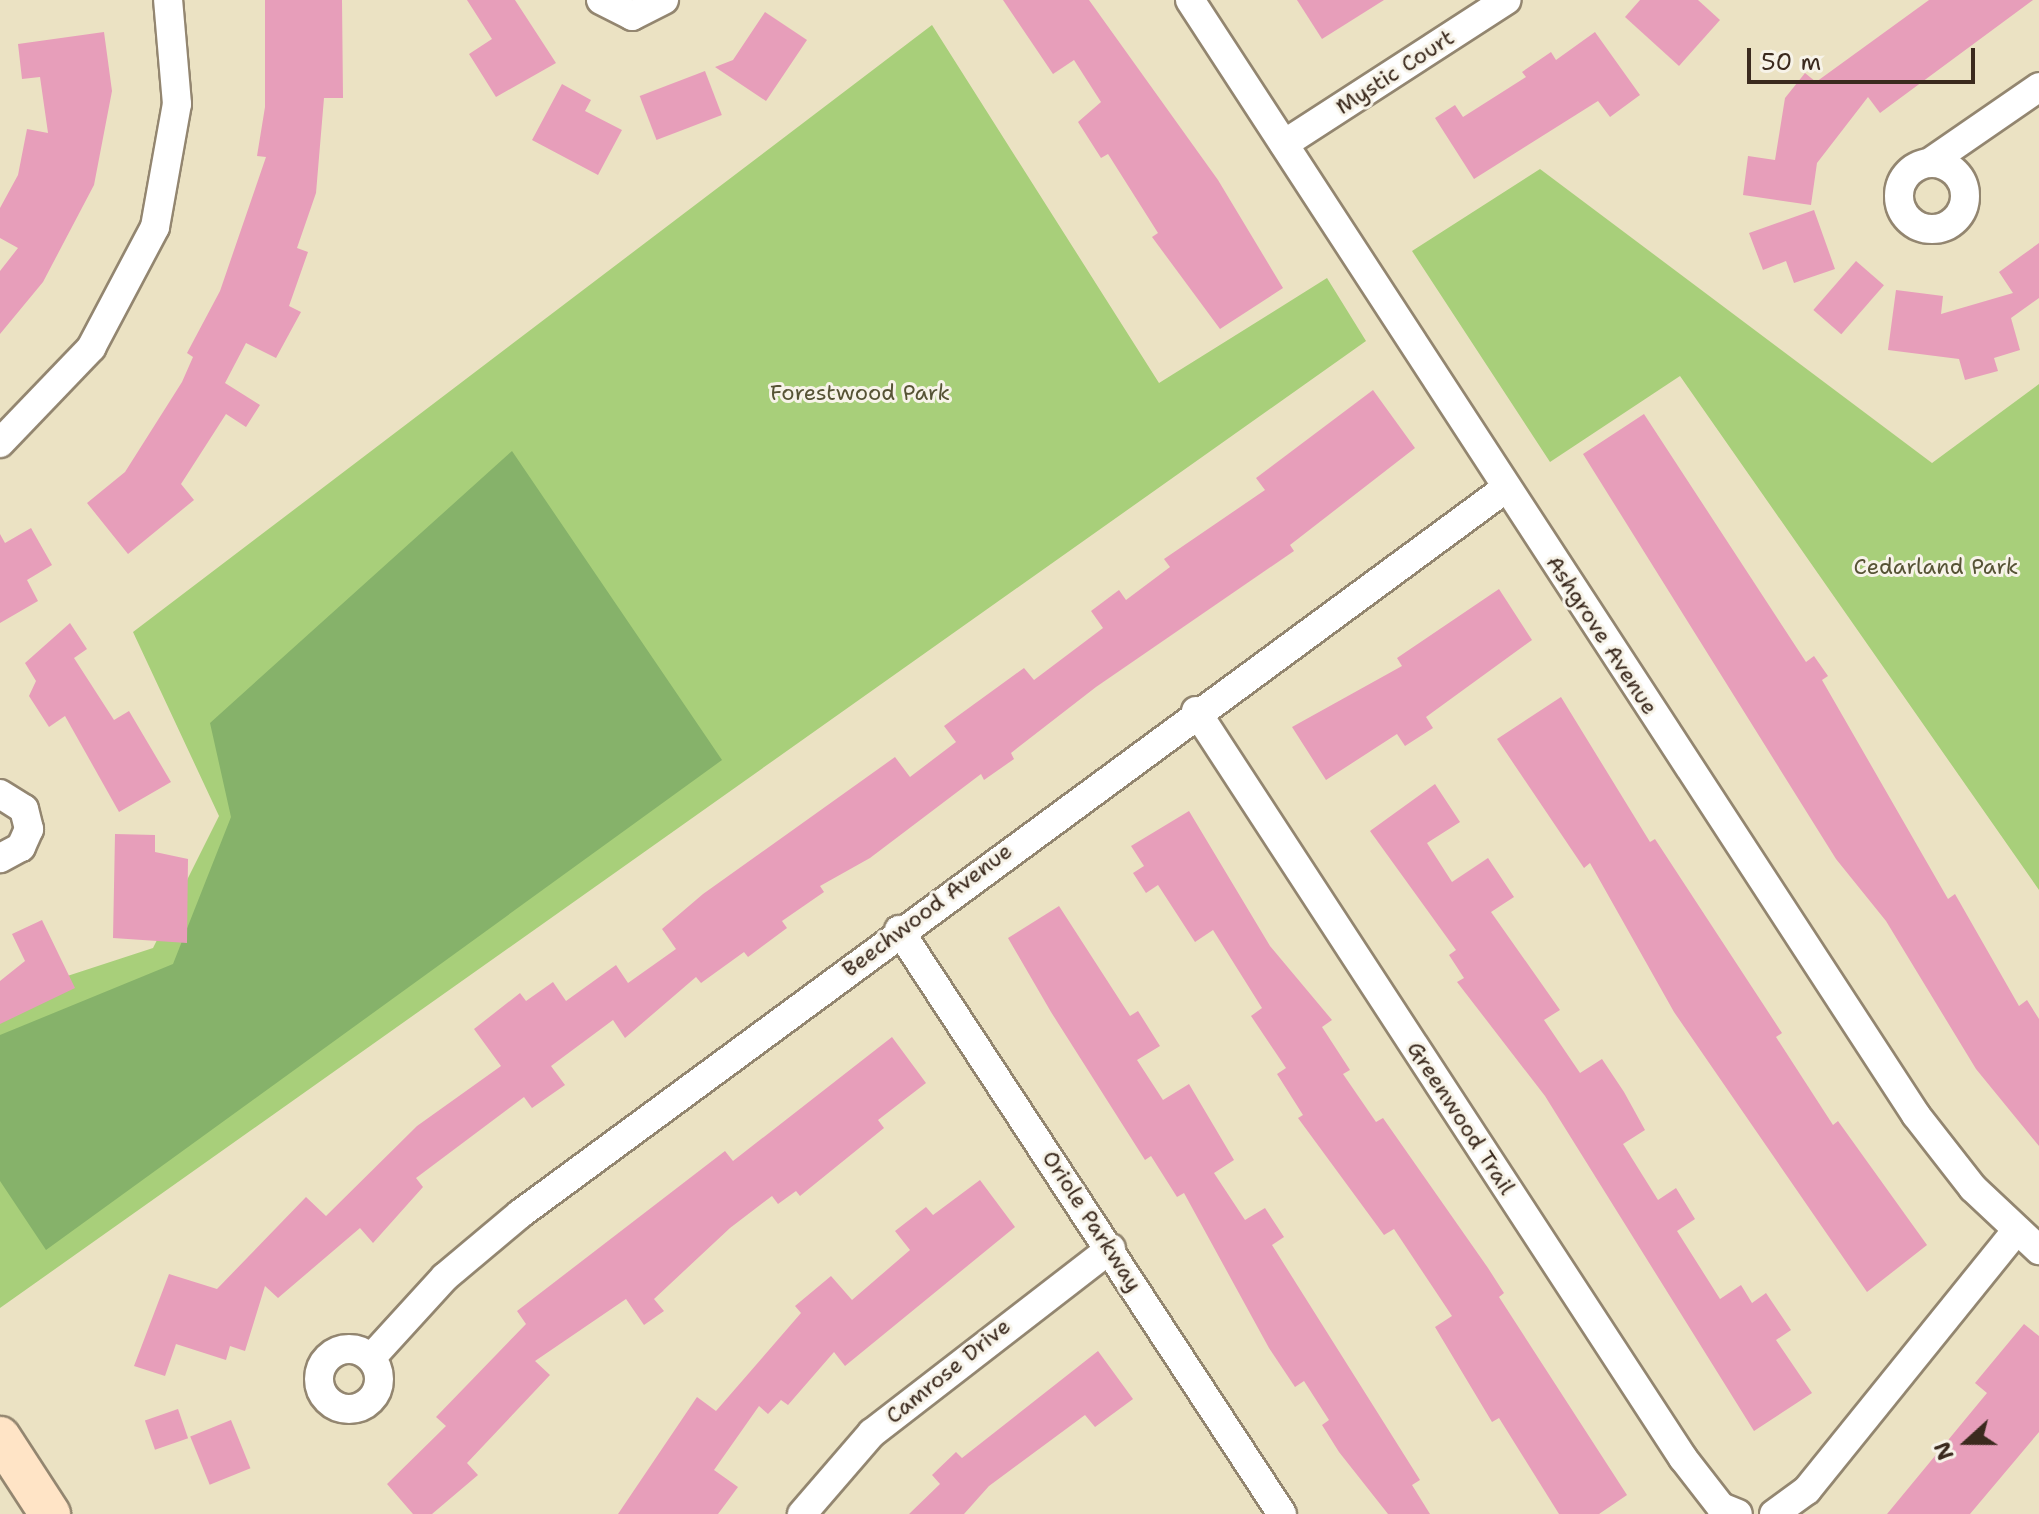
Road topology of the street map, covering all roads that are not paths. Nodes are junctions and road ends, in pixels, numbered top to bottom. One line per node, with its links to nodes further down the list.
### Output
1 (168, 0): 9 (street)
2 (601, 0): 3 (street)
3 (664, 0)
4 (1190, 0): 7 (street, Ashgrove Avenue)
5 (1507, 0): 7 (street, Mystic Court)
6 (2039, 87): 8 (street)
7 (1284, 144): 10 (street, Ashgrove Avenue)
8 (1929, 163)
9 (0, 443)
10 (1506, 488): 11 (street, Beechwood Avenue); 15 (street, Ashgrove Avenue)
11 (1196, 711): 14 (street, Beechwood Avenue); 23 (street, Greenwood Trail)
12 (0, 794): 13 (street)
13 (0, 858)
14 (899, 930): 16 (street, Oriole Parkway); 18 (street, Beechwood Avenue)
15 (2016, 1231): 17 (street, Ashgrove Avenue); 24 (street)
16 (1111, 1248): 21 (street, Camrose Drive); 22 (street, Oriole Parkway)
17 (2039, 1250)
18 (371, 1358)
19 (0, 1437): 20 (main road)
20 (50, 1514)
21 (802, 1514)
22 (1282, 1514)
23 (1738, 1514)
24 (1774, 1514)

